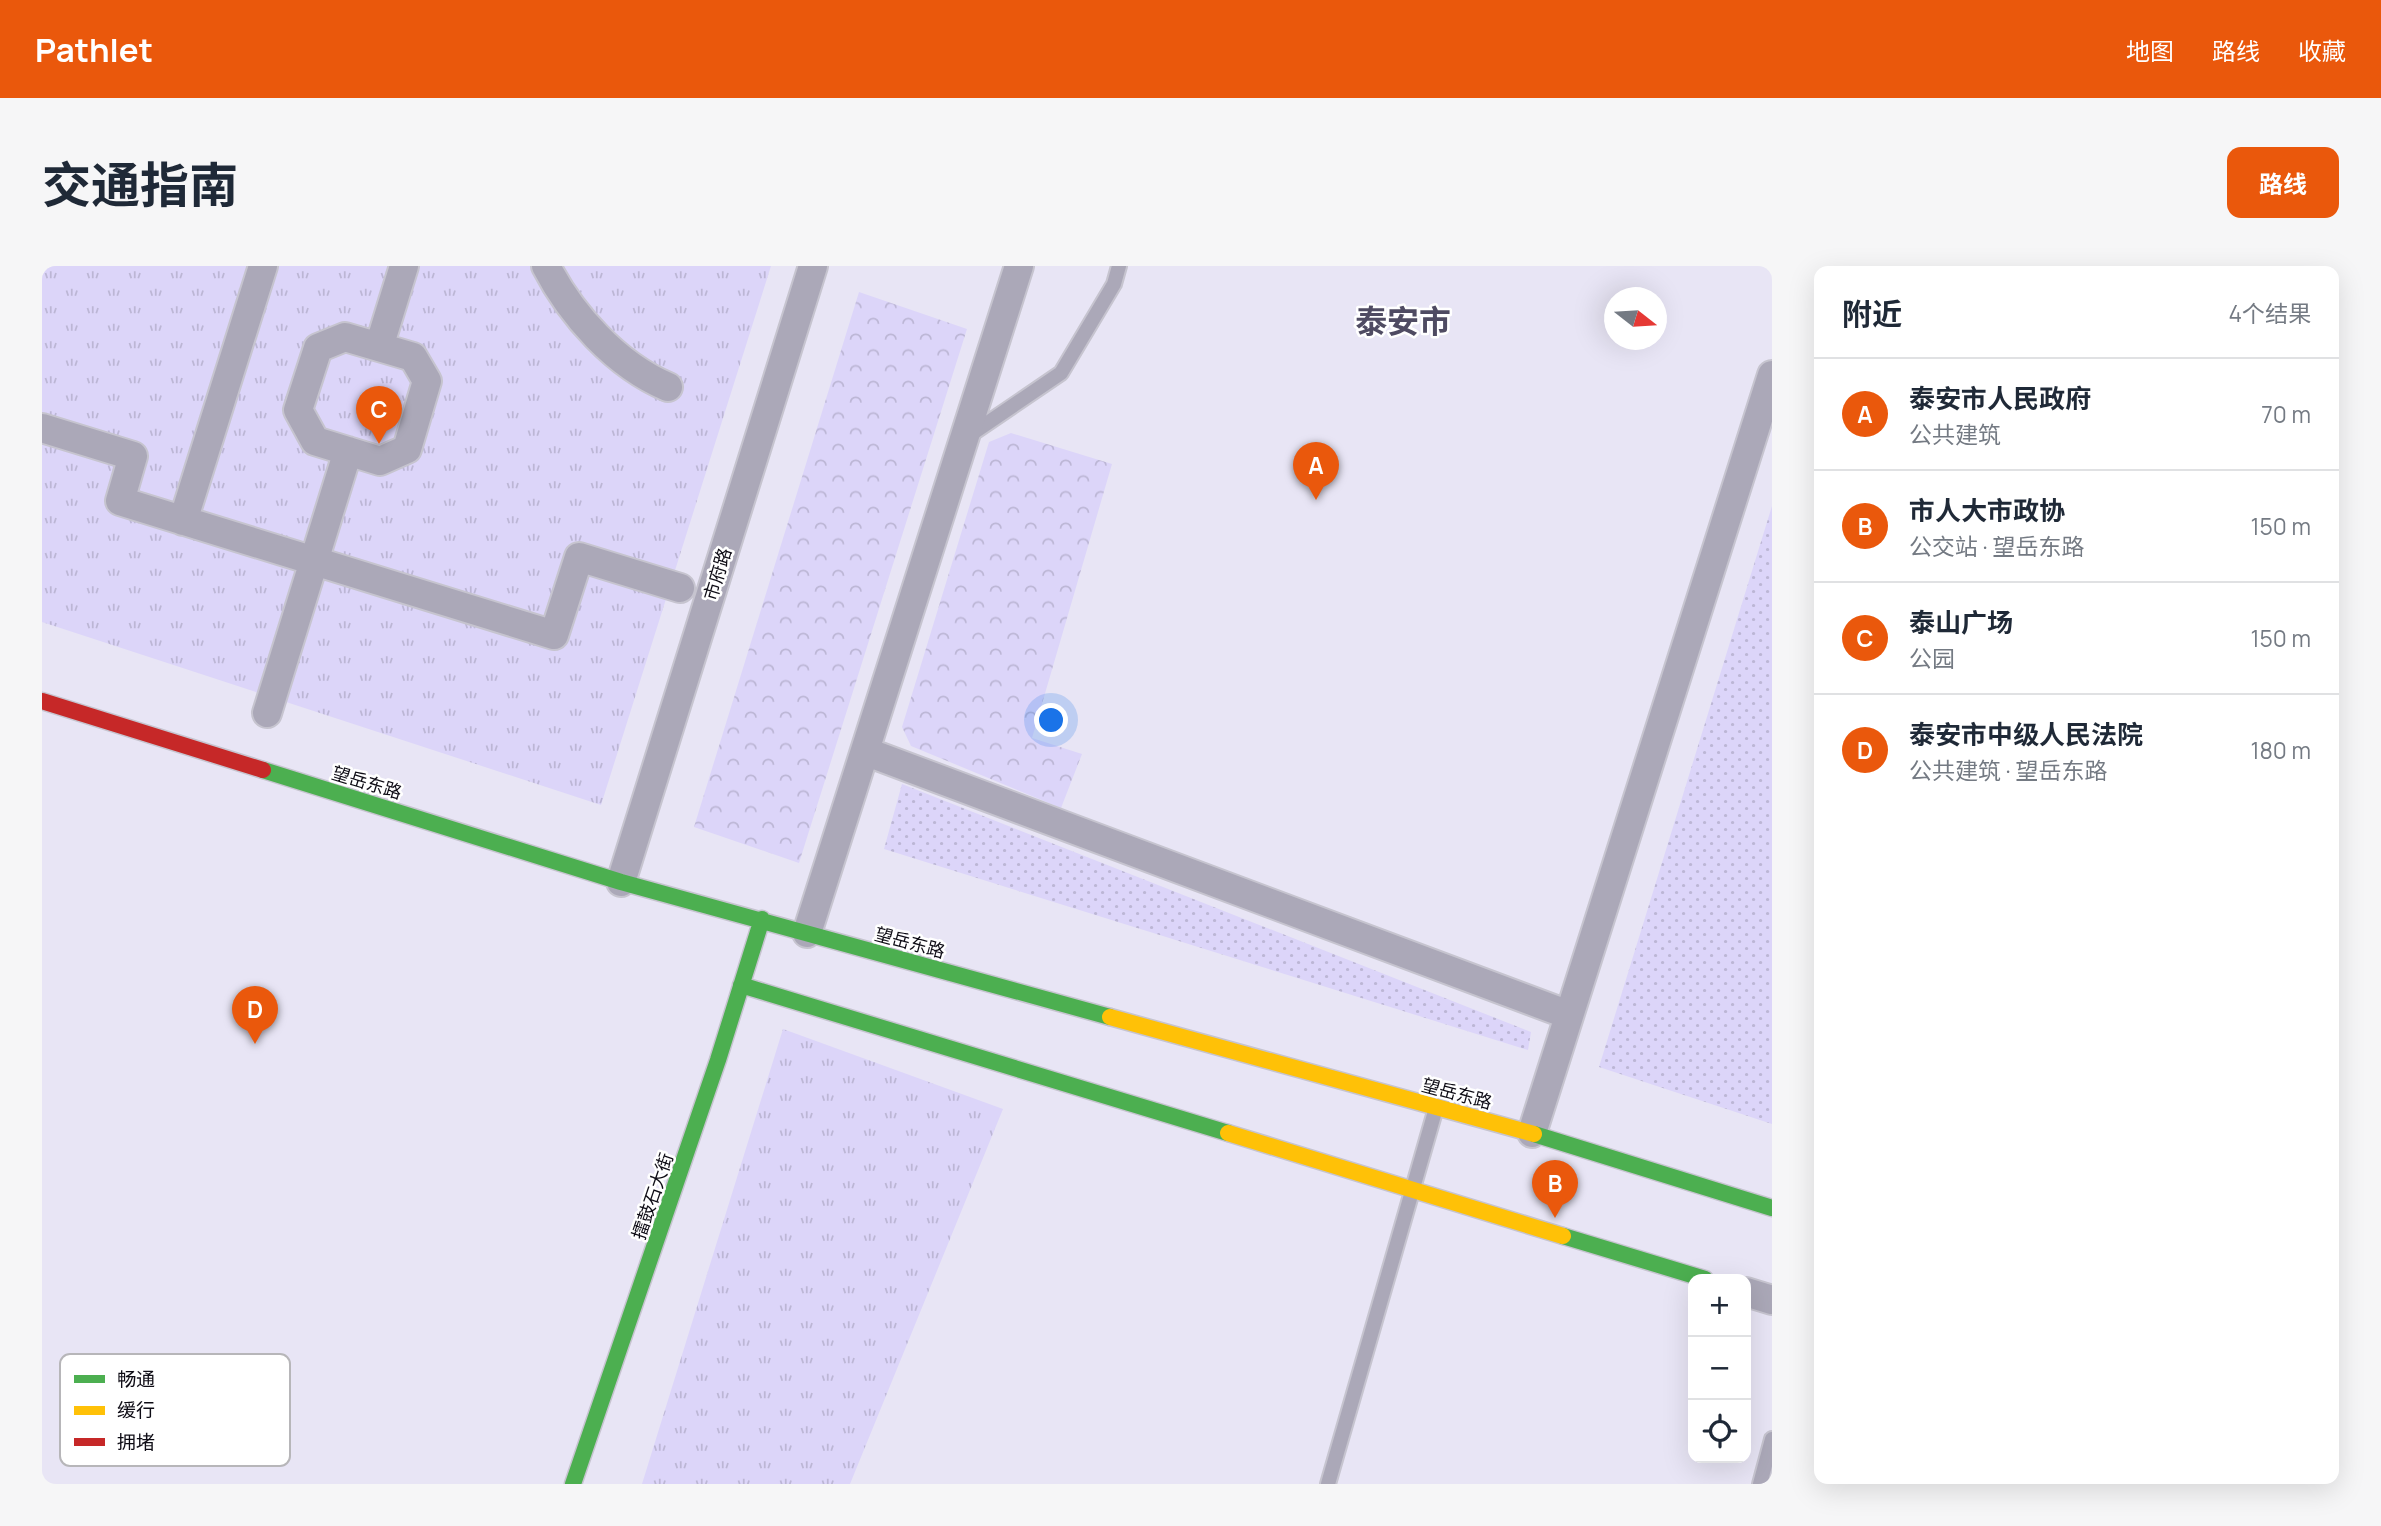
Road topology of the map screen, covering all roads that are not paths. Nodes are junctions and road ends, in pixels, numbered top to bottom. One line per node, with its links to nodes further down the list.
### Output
1 (263, 266): 13 (street)
2 (404, 266): 7 (street)
3 (546, 266): 9 (street)
4 (813, 266): 19 (street, 市府路)
5 (1020, 266): 11 (street)
6 (1119, 266): 11 (lane)
7 (379, 347): 12 (street); 12 (street)
8 (1772, 375): 23 (street)
9 (668, 387)
10 (42, 428): 13 (street)
11 (966, 437): 18 (street)
12 (348, 451): 14 (street)
13 (183, 521): 14 (street)
14 (314, 561): 15 (street); 17 (street)
15 (680, 588)
16 (42, 701): 19 (street, 望岳东路)
17 (267, 713)
18 (867, 751): 21 (street); 23 (street)
19 (621, 882): 20 (street, 望岳东路)
20 (762, 919): 21 (street, 望岳东路); 22 (street, 擂鼓石大街)
21 (807, 933): 24 (street, 望岳东路)
22 (741, 985): 27 (street); 31 (street, 擂鼓石大街)
23 (1569, 1015): 25 (street)
24 (1436, 1107): 25 (street, 望岳东路); 32 (lane)
25 (1532, 1133): 26 (street, 望岳东路)
26 (1772, 1208)
27 (1689, 1274)
28 (1751, 1294): 29 (street)
29 (1772, 1300)
30 (1772, 1439): 33 (lane)
31 (573, 1484)
32 (1328, 1484)
33 (1760, 1484)

